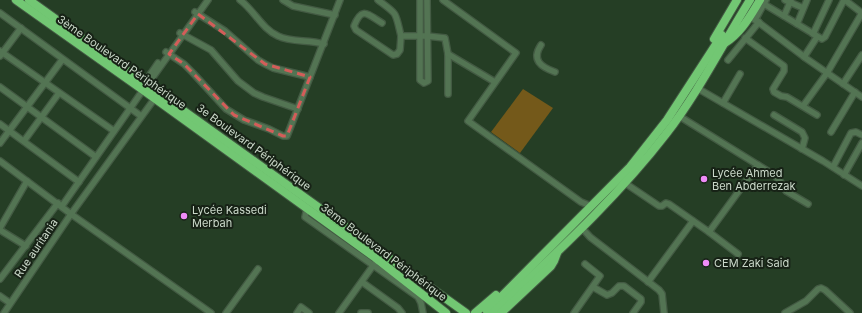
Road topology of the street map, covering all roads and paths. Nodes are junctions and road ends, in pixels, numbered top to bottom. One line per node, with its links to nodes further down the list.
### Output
1 (16, 0): 48 (highway, 3ème Boulevard Périphérique)
2 (29, 0): 48 (highway)
3 (204, 0): 23 (street)
4 (208, 0): 23 (street)
5 (240, 0): 38 (street)
6 (283, 0): 25 (street)
7 (340, 0): 25 (street)
8 (378, 0): 32 (street)
9 (420, 0): 35 (street)
10 (427, 0): 33 (street)
11 (443, 0): 53 (street)
12 (737, 0): 44 (highway)
13 (744, 0): 44 (highway)
14 (750, 0): 37 (highway)
15 (755, 0): 37 (highway)
16 (807, 0): 21 (street)
17 (829, 0): 34 (street)
18 (844, 0): 24 (street); 34 (street)
19 (764, 1): 26 (street); 27 (highway)
20 (789, 1): 21 (street); 26 (street)
21 (803, 8): 29 (street)
22 (0, 13): 30 (street)
23 (196, 13): 31 (street); 52 (street)
24 (862, 13): 50 (street)
25 (335, 15): 38 (street)
26 (784, 16): 29 (street)
27 (755, 19): 36 (street); 37 (highway); 45 (street)
28 (382, 23): 32 (street)
29 (797, 24): 34 (street)
30 (20, 28): 40 (street); 46 (street)
31 (181, 34): 41 (street); 68 (street)
32 (400, 36): 35 (street)
33 (427, 36): 35 (street); 35 (street); 42 (street)
34 (815, 36): 45 (street)
35 (420, 37)
36 (745, 38): 47 (street); 65 (street)
37 (724, 42): 58 (highway)
38 (324, 44): 52 (street)
39 (541, 45): 49 (street)
40 (1, 53): 54 (street)
41 (168, 53): 56 (street); 68 (street)
42 (448, 54): 53 (street); 61 (street)
43 (862, 54): 55 (street)
44 (709, 55): 94 (highway)
45 (804, 57): 50 (street)
46 (62, 60): 54 (street); 67 (street)
47 (728, 60)
48 (114, 65): 56 (highway, 3ème Boulevard Périphérique)
49 (555, 72)
50 (827, 73): 55 (street); 65 (street)
51 (740, 74): 64 (street)
52 (310, 77): 68 (street)
53 (495, 82): 94 (street)
54 (45, 83): 60 (street); 66 (street)
55 (843, 84): 59 (street)
56 (146, 85): 62 (highway, 3ème Boulevard Périphérique); 67 (street)
57 (0, 87): 66 (street)
58 (697, 88): 64 (street); 72 (highway)
59 (855, 92): 63 (street); 77 (street)
60 (59, 93): 73 (street); 76 (street)
61 (448, 94)
62 (157, 95): 71 (street, Rue auritania); 103 (highway, 3ème Boulevard Périphérique); 125 (highway, 3e Boulevard Périphérique)
63 (862, 96)
64 (723, 103): 82 (street)
65 (803, 106): 70 (street)
66 (27, 107): 73 (street); 75 (street)
67 (130, 108): 71 (street); 76 (street)
68 (298, 109)
69 (774, 115): 82 (street)
70 (817, 115)
71 (141, 116): 95 (street, Rue auritania)
72 (679, 116): 85 (street); 90 (highway)
73 (41, 117): 79 (street); 83 (street)
74 (0, 124): 75 (street)
75 (9, 131): 79 (street); 80 (street)
76 (114, 131): 83 (street)
77 (831, 132)
78 (862, 135): 86 (street)
79 (24, 141): 89 (street)
80 (0, 143)
81 (862, 143): 87 (street)
82 (802, 149): 86 (street)
83 (96, 157): 89 (street)
84 (0, 161): 88 (street)
85 (758, 165): 92 (street); 99 (street)
86 (833, 167): 87 (street)
87 (844, 175): 91 (street)
88 (27, 181): 93 (street); 98 (street)
89 (79, 182): 93 (street)
90 (625, 183): 96 (street); 97 (highway)
91 (861, 184)
92 (808, 204)
93 (60, 205): 95 (street); 100 (street)
94 (591, 206): 101 (highway)
95 (71, 214): 111 (street, Rue auritania); 115 (street)
96 (693, 221): 99 (street); 108 (street)
97 (582, 228): 101 (highway); 108 (street)
98 (0, 229): 100 (street)
99 (709, 232): 102 (street)
100 (26, 246): 106 (street)
101 (556, 247): 113 (highway); 113 (highway); 126 (highway)
102 (738, 254)
103 (375, 262): 107 (street); 123 (street); 124 (highway, 3ème Boulevard Périphérique)
104 (585, 264): 109 (street)
105 (258, 269): 116 (street)
106 (0, 280)
107 (362, 282): 119 (street); 122 (street)
108 (648, 282): 112 (street)
109 (593, 287): 127 (street); 128 (street)
110 (0, 296): 111 (street)
111 (10, 303): 114 (street, Rue auritania)
112 (663, 305): 129 (street); 130 (street)
113 (484, 311): 125 (highway)
114 (4, 313)
115 (211, 313)
116 (226, 313)
117 (297, 313): 118 (street)
118 (309, 313)
119 (339, 313)
120 (361, 313): 121 (street)
121 (368, 313)
122 (402, 313)
123 (423, 313)
124 (446, 313)
125 (465, 313)
126 (501, 313)
127 (574, 313)
128 (633, 313)
129 (657, 313)
130 (664, 313)
131 (785, 313): 132 (street)
132 (850, 313)

